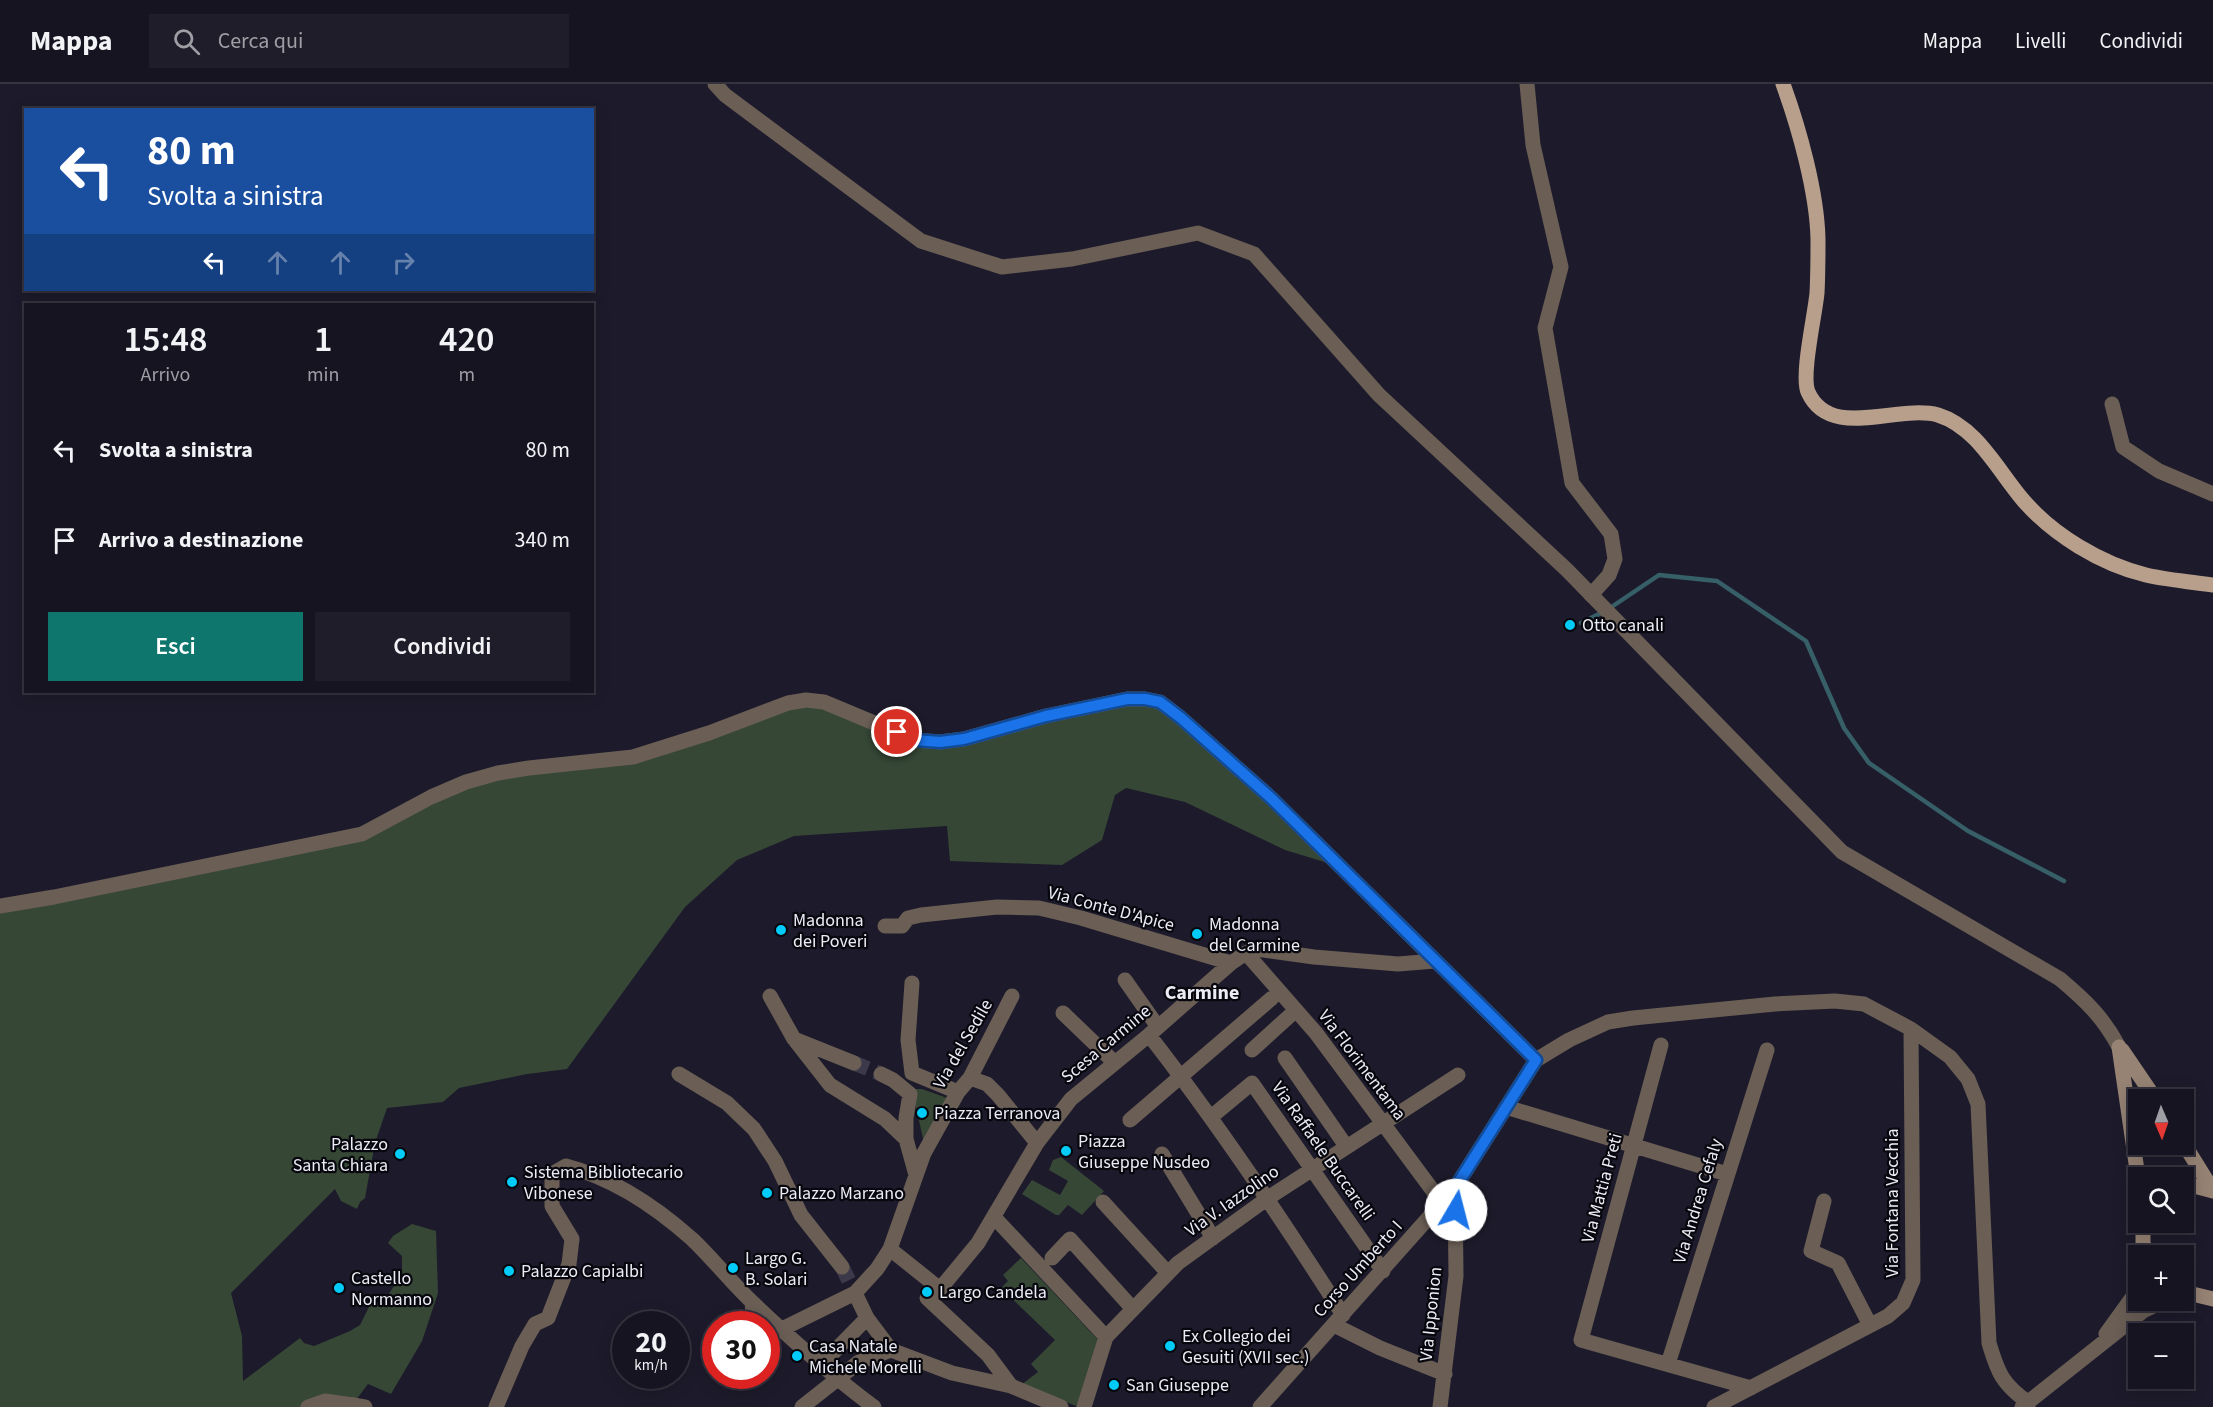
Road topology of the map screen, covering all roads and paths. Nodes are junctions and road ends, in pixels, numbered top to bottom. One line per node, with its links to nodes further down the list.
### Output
1 (715, 84): 7 (street)
2 (1527, 84): 7 (street)
3 (1783, 84): 6 (main road)
4 (2112, 404): 5 (street)
5 (2213, 495)
6 (2213, 585)
7 (1591, 595): 24 (street)
8 (0, 906): 11 (street)
9 (885, 926): 12 (street, Via Conte D'Apice)
10 (1246, 953): 11 (street); 12 (street, Scesa Carmine); 18 (street, Via Florimentama)
11 (1435, 961): 28 (street)
12 (1231, 963): 21 (street, Scesa Carmine)
13 (1125, 980): 21 (street)
14 (912, 983): 37 (street)
15 (770, 996): 22 (street)
16 (1012, 996): 34 (street, Via del Sedile)
17 (1272, 998): 35 (street)
18 (1295, 1011): 25 (street); 41 (street, Via Florimentama)
19 (1063, 1012): 30 (street)
20 (1911, 1029): 28 (street); 77 (street, Via Fontana Vecchia); 88 (street)
21 (1154, 1031): 30 (street, Scesa Carmine); 35 (street)
22 (794, 1039): 29 (street); 42 (street)
23 (1661, 1045): 44 (street, Via Mattia Preti)
24 (2119, 1047): 36 (main road); 48 (main road)
25 (1252, 1050)
26 (1767, 1050): 50 (street, Via Andrea Cefaly)
27 (1285, 1058): 45 (street)
28 (1536, 1060): 38 (street, Corso Umberto I)
29 (854, 1063)
30 (1115, 1063): 43 (street, Scesa Carmine)
31 (679, 1074): 63 (street)
32 (881, 1074): 42 (street)
33 (1458, 1075): 41 (street, Via V. Iazzolino)
34 (970, 1077): 37 (street, Via del Sedile); 43 (street)
35 (1181, 1077): 39 (street); 40 (street)
36 (2148, 1089)
37 (958, 1092): 51 (street, Via del Sedile)
38 (1506, 1107): 44 (street); 53 (street, Corso Umberto I)
39 (1211, 1117): 49 (street, Via Raffaele Buccarelli); 55 (street)
40 (1130, 1120)
41 (1382, 1122): 45 (street, Via V. Iazzolino); 58 (street, Via Florimentama)
42 (906, 1139): 51 (street)
43 (1037, 1143): 59 (street, Scesa Carmine)
44 (1633, 1145): 50 (street); 83 (street, Via Mattia Preti)
45 (1346, 1146): 49 (street, Via V. Iazzolino)
46 (1162, 1154): 60 (street)
47 (2191, 1155): 54 (main road)
48 (2137, 1167)
49 (1311, 1169): 55 (street, Via V. Iazzolino); 64 (street, Via Raffaele Buccarelli)
50 (1727, 1174): 83 (street, Via Andrea Cefaly)
51 (916, 1175): 61 (street, Via del Sedile)
52 (2194, 1187): 54 (main road)
53 (1455, 1188): 58 (street, Corso Umberto I); 84 (street, Via Ipponion)
54 (2212, 1190)
55 (1268, 1198): 60 (street, Via V. Iazzolino); 76 (street)
56 (1824, 1201): 77 (street)
57 (1103, 1202): 65 (street)
58 (1442, 1203): 64 (street, Corso Umberto I)
59 (994, 1217): 66 (street, Scesa Carmine); 79 (street)
60 (1213, 1238): 65 (street, Via V. Iazzolino)
61 (890, 1249): 66 (street); 67 (street, Via del Sedile)
62 (1052, 1258): 72 (street)
63 (842, 1267)
64 (1383, 1271): 76 (street, Corso Umberto I)
65 (1168, 1273): 72 (street, Via V. Iazzolino)
66 (940, 1289): 86 (street, Scesa Carmine)
67 (855, 1293): 75 (street); 78 (street, Via del Sedile)
68 (2194, 1295): 69 (main road)
69 (2213, 1299)
70 (752, 1302): 73 (street); 78 (street); 91 (street)
71 (2128, 1304): 81 (street)
72 (1133, 1309): 79 (street, Via V. Iazzolino)
73 (753, 1311)
74 (2143, 1311): 81 (street)
75 (867, 1318): 80 (street); 82 (street)
76 (1339, 1320): 84 (street); 96 (street, Corso Umberto I)
77 (1870, 1325): 87 (street, Via Fontana Vecchia)
78 (782, 1329): 82 (street)
79 (1106, 1337): 95 (street, Via V. Iazzolino)
80 (891, 1350): 85 (street); 86 (street)
81 (2093, 1353): 88 (street)
82 (822, 1364): 85 (street)
83 (1668, 1364): 87 (street)
84 (1444, 1374): 97 (street, Via Ipponion)
85 (838, 1380): 92 (street); 93 (street)
86 (1011, 1386): 94 (street)
87 (1751, 1388): 98 (street, Via Fontana Vecchia)
88 (2026, 1405)
89 (359, 1406): 90 (street)
90 (308, 1407)
91 (496, 1407)
92 (802, 1407)
93 (874, 1407)
94 (1060, 1407)
95 (1084, 1407)
96 (1260, 1407)
97 (1440, 1407)
98 (1714, 1407)

